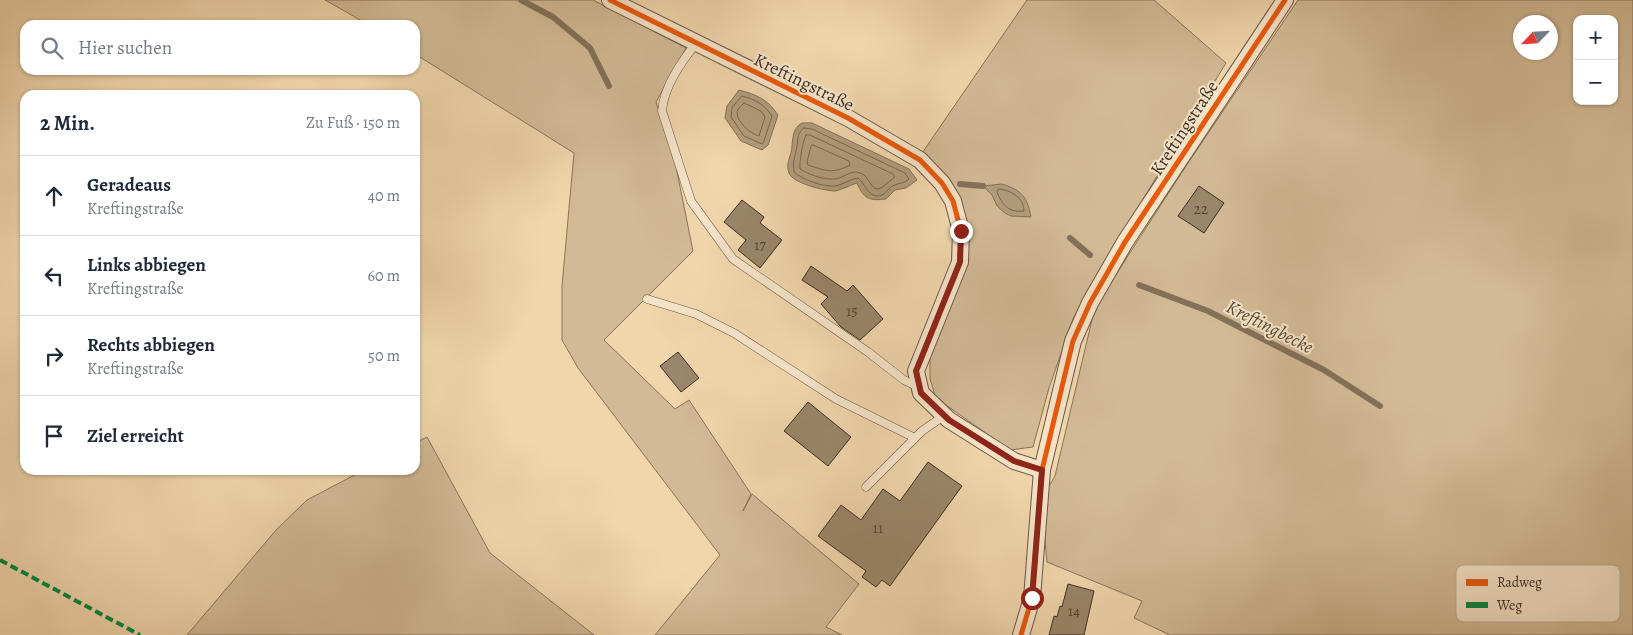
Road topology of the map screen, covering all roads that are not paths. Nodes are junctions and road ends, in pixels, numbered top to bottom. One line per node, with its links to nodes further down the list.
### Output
1 (610, 0): 3 (street, Kreftingstraße)
2 (1284, 0): 8 (street, Kreftingstraße)
3 (696, 43): 5 (lane); 5 (street, Kreftingstraße)
4 (647, 299): 7 (lane)
5 (920, 388): 6 (street)
6 (944, 415): 7 (lane); 8 (street)
7 (915, 438): 9 (lane)
8 (1042, 470): 10 (street, Kreftingstraße)
9 (866, 487)
10 (1021, 635)

